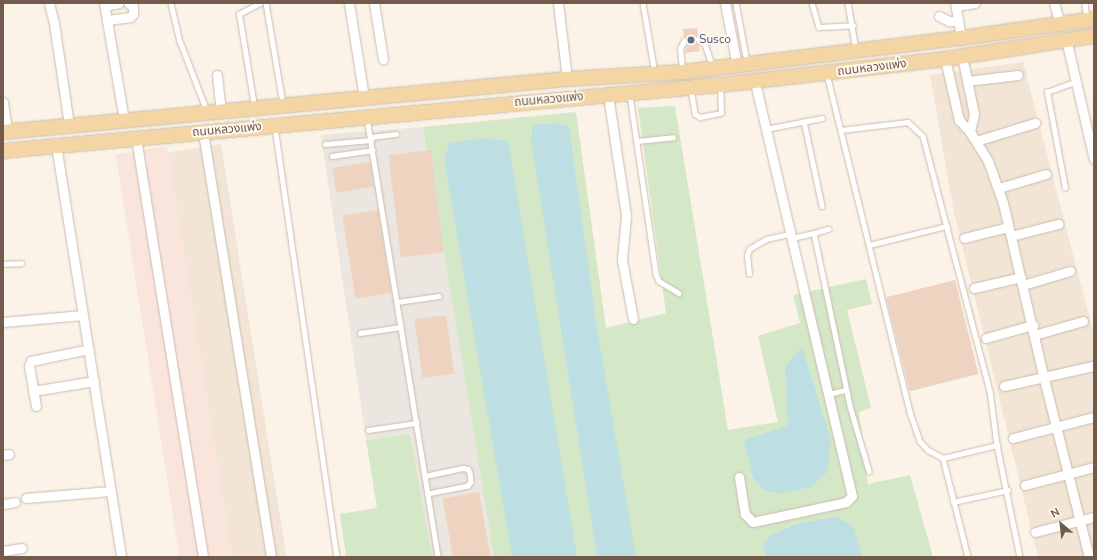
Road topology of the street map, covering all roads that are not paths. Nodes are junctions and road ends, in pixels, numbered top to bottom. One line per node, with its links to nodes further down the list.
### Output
1 (49, 3): 60 (street)
2 (119, 3): 18 (street)
3 (128, 3): 22 (street)
4 (171, 3): 54 (lane)
5 (260, 3): 53 (lane)
6 (266, 3): 52 (lane)
7 (349, 3): 50 (street)
8 (374, 3): 33 (street)
9 (558, 3): 42 (street)
10 (643, 3): 39 (lane)
11 (725, 3): 35 (street)
12 (736, 3): 35 (lane)
13 (812, 3): 25 (lane)
14 (848, 3): 25 (lane)
15 (974, 3): 19 (street)
16 (1054, 3): 24 (street)
17 (1085, 3): 21 (lane)
18 (105, 4): 22 (street)
19 (955, 5): 23 (street)
20 (938, 16): 23 (street)
21 (1091, 19): 24 (main road, ถนนหลวงแพ่ง)
22 (107, 20): 57 (street)
23 (958, 21): 27 (street)
24 (1060, 24): 27 (main road, ถนนหลวงแพ่ง)
25 (853, 25): 31 (lane)
26 (1094, 36): 28 (main road, ถนนหลวงแพ่ง)
27 (961, 38): 31 (main road, ถนนหลวงแพ่ง)
28 (1066, 39): 32 (main road, ถนนหลวงแพ่ง); 45 (street)
29 (698, 40): 36 (lane)
30 (684, 41): 37 (lane)
31 (856, 52): 35 (main road, ถนนหลวงแพ่ง)
32 (962, 56): 34 (main road, ถนนหลวงแพ่ง); 44 (street)
33 (383, 59)
34 (945, 59): 38 (main road, ถนนหลวงแพ่ง); 66 (street)
35 (742, 65): 36 (main road, ถนนหลวงแพ่ง)
36 (714, 68): 37 (main road, ถนนหลวงแพ่ง)
37 (683, 72): 39 (main road, ถนนหลวงแพ่ง)
38 (826, 74): 43 (main road, ถนนหลวงแพ่ง); 63 (lane)
39 (655, 75): 42 (main road, ถนนหลวงแพ่ง)
40 (1018, 75): 44 (street)
41 (216, 76): 54 (street)
42 (567, 79): 50 (main road, ถนนหลวงแพ่ง)
43 (755, 81): 46 (main road, ถนนหลวงแพ่ง); 62 (street)
44 (967, 81): 66 (street)
45 (1075, 82): 78 (street); 81 (lane)
46 (720, 85): 47 (main road, ถนนหลวงแพ่ง); 47 (lane)
47 (691, 88): 48 (main road, ถนนหลวงแพ่ง)
48 (630, 93): 49 (main road, ถนนหลวงแพ่ง); 71 (lane)
49 (608, 95): 55 (main road, ถนนหลวงแพ่ง); 101 (street)
50 (364, 98): 52 (main road, ถนนหลวงแพ่ง)
51 (3, 102): 64 (street)
52 (284, 105): 53 (main road, ถนนหลวงแพ่ง)
53 (254, 108): 54 (main road, ถนนหลวงแพ่ง)
54 (214, 112): 57 (main road, ถนนหลวงแพ่ง)
55 (367, 117): 61 (main road, ถนนหลวงแพ่ง); 70 (lane)
56 (822, 118): 58 (lane)
57 (124, 120): 60 (main road, ถนนหลวงแพ่ง)
58 (804, 121): 62 (lane); 82 (lane)
59 (1035, 123): 72 (street)
60 (69, 125): 64 (main road, ถนนหลวงแพ่ง)
61 (274, 126): 65 (main road, ถนนหลวงแพ่ง); 146 (lane)
62 (766, 130): 88 (street)
63 (841, 130): 84 (lane); 90 (lane)
64 (5, 131): 75 (main road)
65 (203, 132): 69 (main road, ถนนหลวงแพ่ง); 145 (street)
66 (970, 132): 72 (street)
67 (396, 134): 70 (lane)
68 (673, 137): 71 (lane)
69 (136, 138): 74 (main road, ถนนหลวงแพ่ง); 143 (street)
70 (371, 139): 73 (lane); 76 (lane)
71 (637, 141): 97 (lane)
72 (976, 141): 80 (street)
73 (325, 144)
74 (56, 146): 75 (main road, ถนนหลวงแพ่ง); 100 (street)
75 (6, 150)
76 (373, 150): 77 (lane); 99 (lane)
77 (332, 156)
78 (1094, 159)
79 (1046, 174): 80 (street)
80 (999, 188): 86 (street)
81 (1065, 188)
82 (822, 206)
83 (1058, 224): 86 (street)
84 (947, 226): 90 (lane); 122 (lane)
85 (828, 229): 87 (lane)
86 (1010, 232): 89 (street); 95 (street)
87 (814, 233): 88 (lane); 113 (lane)
88 (790, 236): 94 (lane); 115 (street)
89 (964, 238)
90 (869, 245): 123 (lane)
91 (21, 263): 92 (lane)
92 (3, 264)
93 (1070, 271): 95 (street)
94 (750, 274)
95 (1022, 281): 96 (street); 105 (street)
96 (974, 288)
97 (679, 293)
98 (439, 296): 99 (lane)
99 (397, 302): 104 (lane)
100 (83, 314): 103 (street); 108 (street)
101 (633, 319)
102 (1084, 321): 105 (street)
103 (3, 322)
104 (401, 327): 106 (lane); 118 (lane)
105 (1034, 330): 107 (street); 110 (street)
106 (360, 333)
107 (986, 338)
108 (89, 349): 111 (street); 114 (street)
109 (1094, 366): 110 (street)
110 (1044, 378): 112 (street); 119 (street)
111 (94, 381): 114 (street); 131 (street)
112 (1004, 386)
113 (846, 390): 115 (lane); 125 (lane)
114 (33, 391): 116 (street)
115 (828, 394): 128 (street)
116 (36, 406)
117 (1094, 417): 119 (street)
118 (416, 423): 120 (lane); 127 (lane)
119 (1056, 426): 121 (street); 126 (street)
120 (368, 430)
121 (1013, 438)
122 (997, 445): 123 (lane); 130 (lane)
123 (943, 458): 135 (lane)
124 (1094, 467): 126 (street)
125 (869, 471)
126 (1068, 474): 129 (street); 138 (street)
127 (425, 476): 132 (lane); 132 (lane)
128 (739, 477)
129 (1025, 485)
130 (1008, 490): 135 (lane); 149 (lane)
131 (111, 491): 133 (street); 142 (street)
132 (428, 494): 147 (lane)
133 (26, 498)
134 (15, 502): 136 (street)
135 (953, 502): 148 (lane)
136 (3, 504)
137 (1094, 517): 138 (street)
138 (1081, 521): 139 (street); 150 (street)
139 (1035, 532)
140 (22, 548): 141 (street)
141 (3, 550)
142 (122, 557)
143 (203, 557): 144 (street)
144 (207, 557)
145 (271, 557)
146 (338, 557)
147 (438, 557)
148 (968, 557)
149 (1020, 557)
150 (1089, 557)

